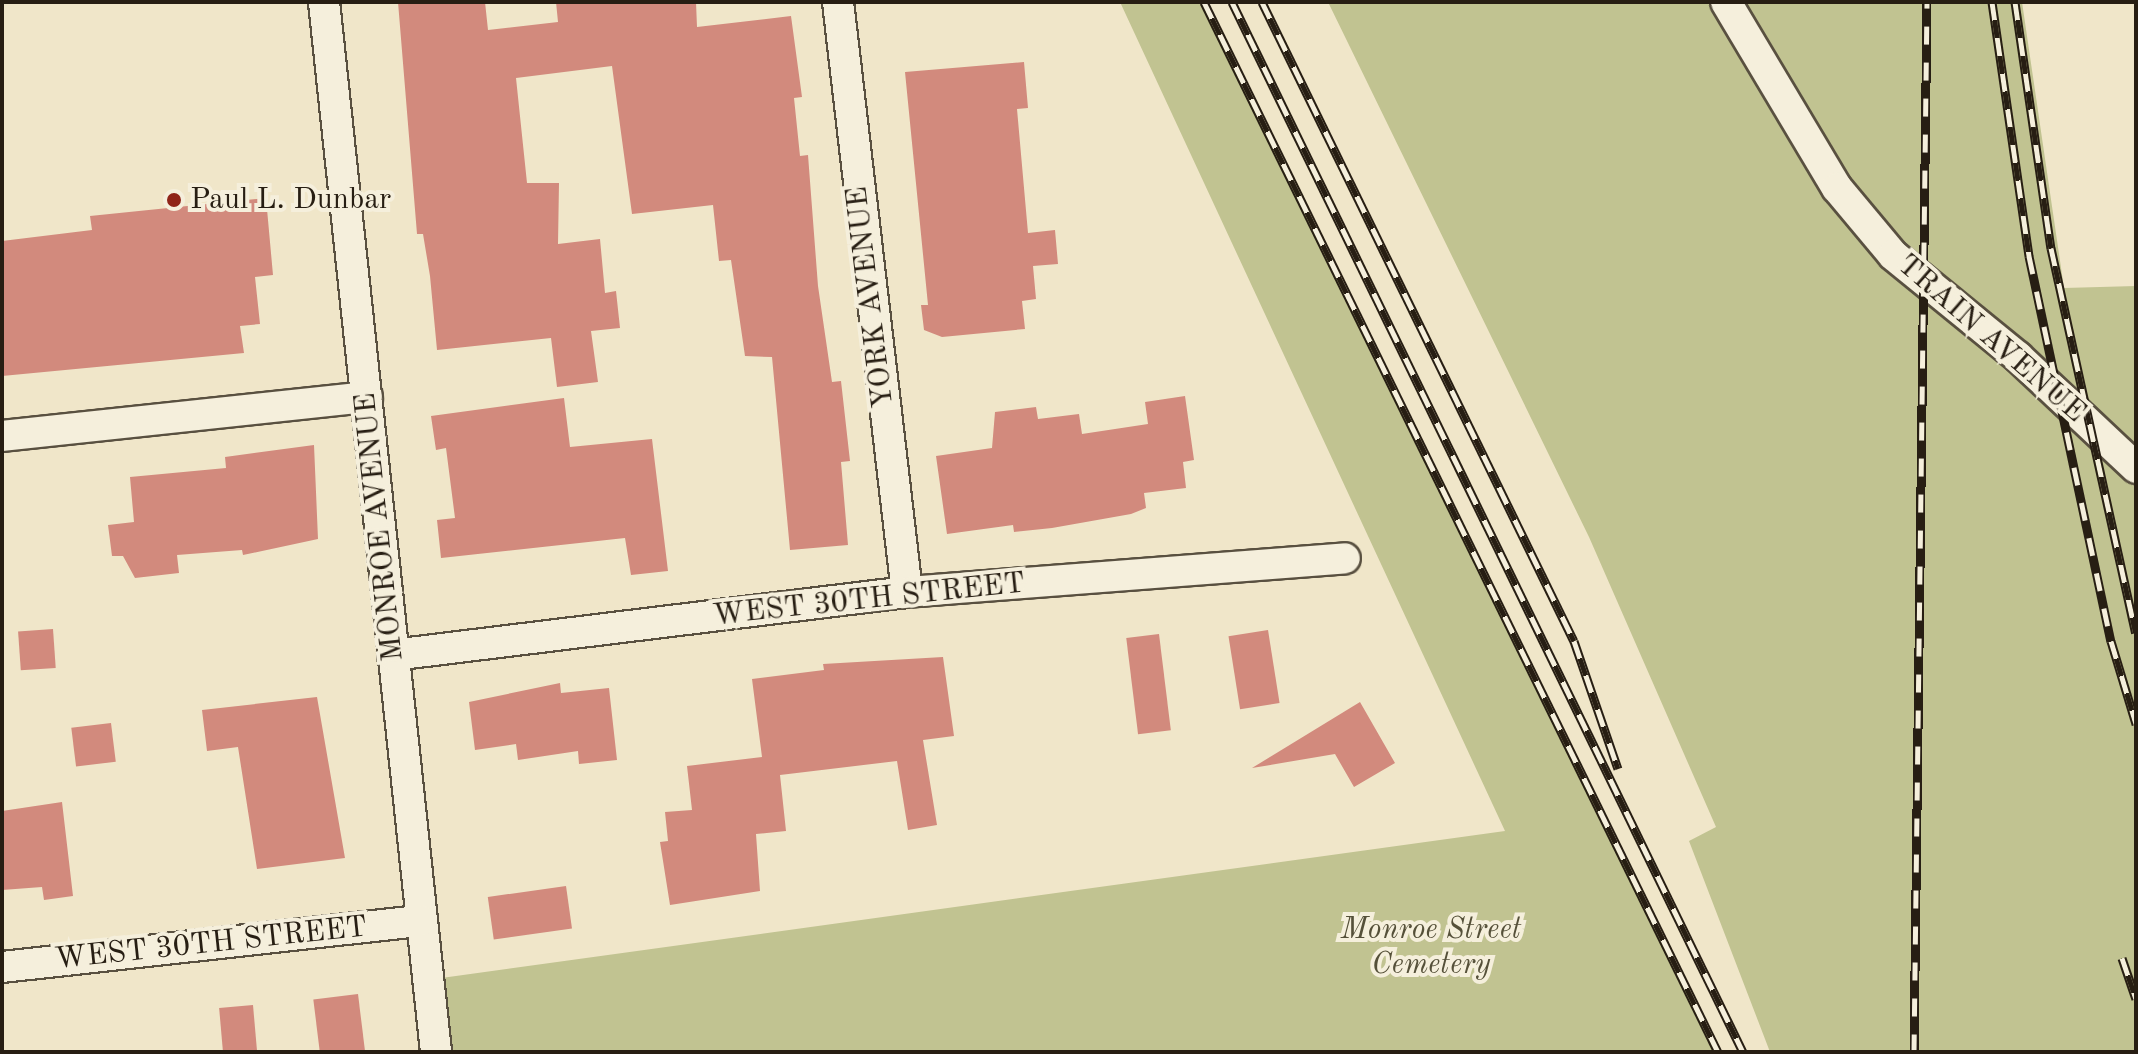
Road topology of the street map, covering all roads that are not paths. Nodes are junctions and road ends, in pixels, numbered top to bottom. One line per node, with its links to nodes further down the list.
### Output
1 (324, 2): 4 (street, MONROE AVENUE)
2 (838, 2): 8 (street, YORK AVENUE)
3 (1726, 2): 6 (street, TRAIN AVENUE)
4 (367, 397): 5 (street); 9 (street, MONROE AVENUE)
5 (2, 436)
6 (2136, 468)
7 (1345, 558): 8 (street, WEST 30TH STREET)
8 (907, 592): 9 (street, WEST 30TH STREET)
9 (393, 655): 10 (street, MONROE AVENUE)
10 (420, 921): 11 (street, WEST 30TH STREET); 12 (street, MONROE AVENUE)
11 (2, 967)
12 (436, 1052)

